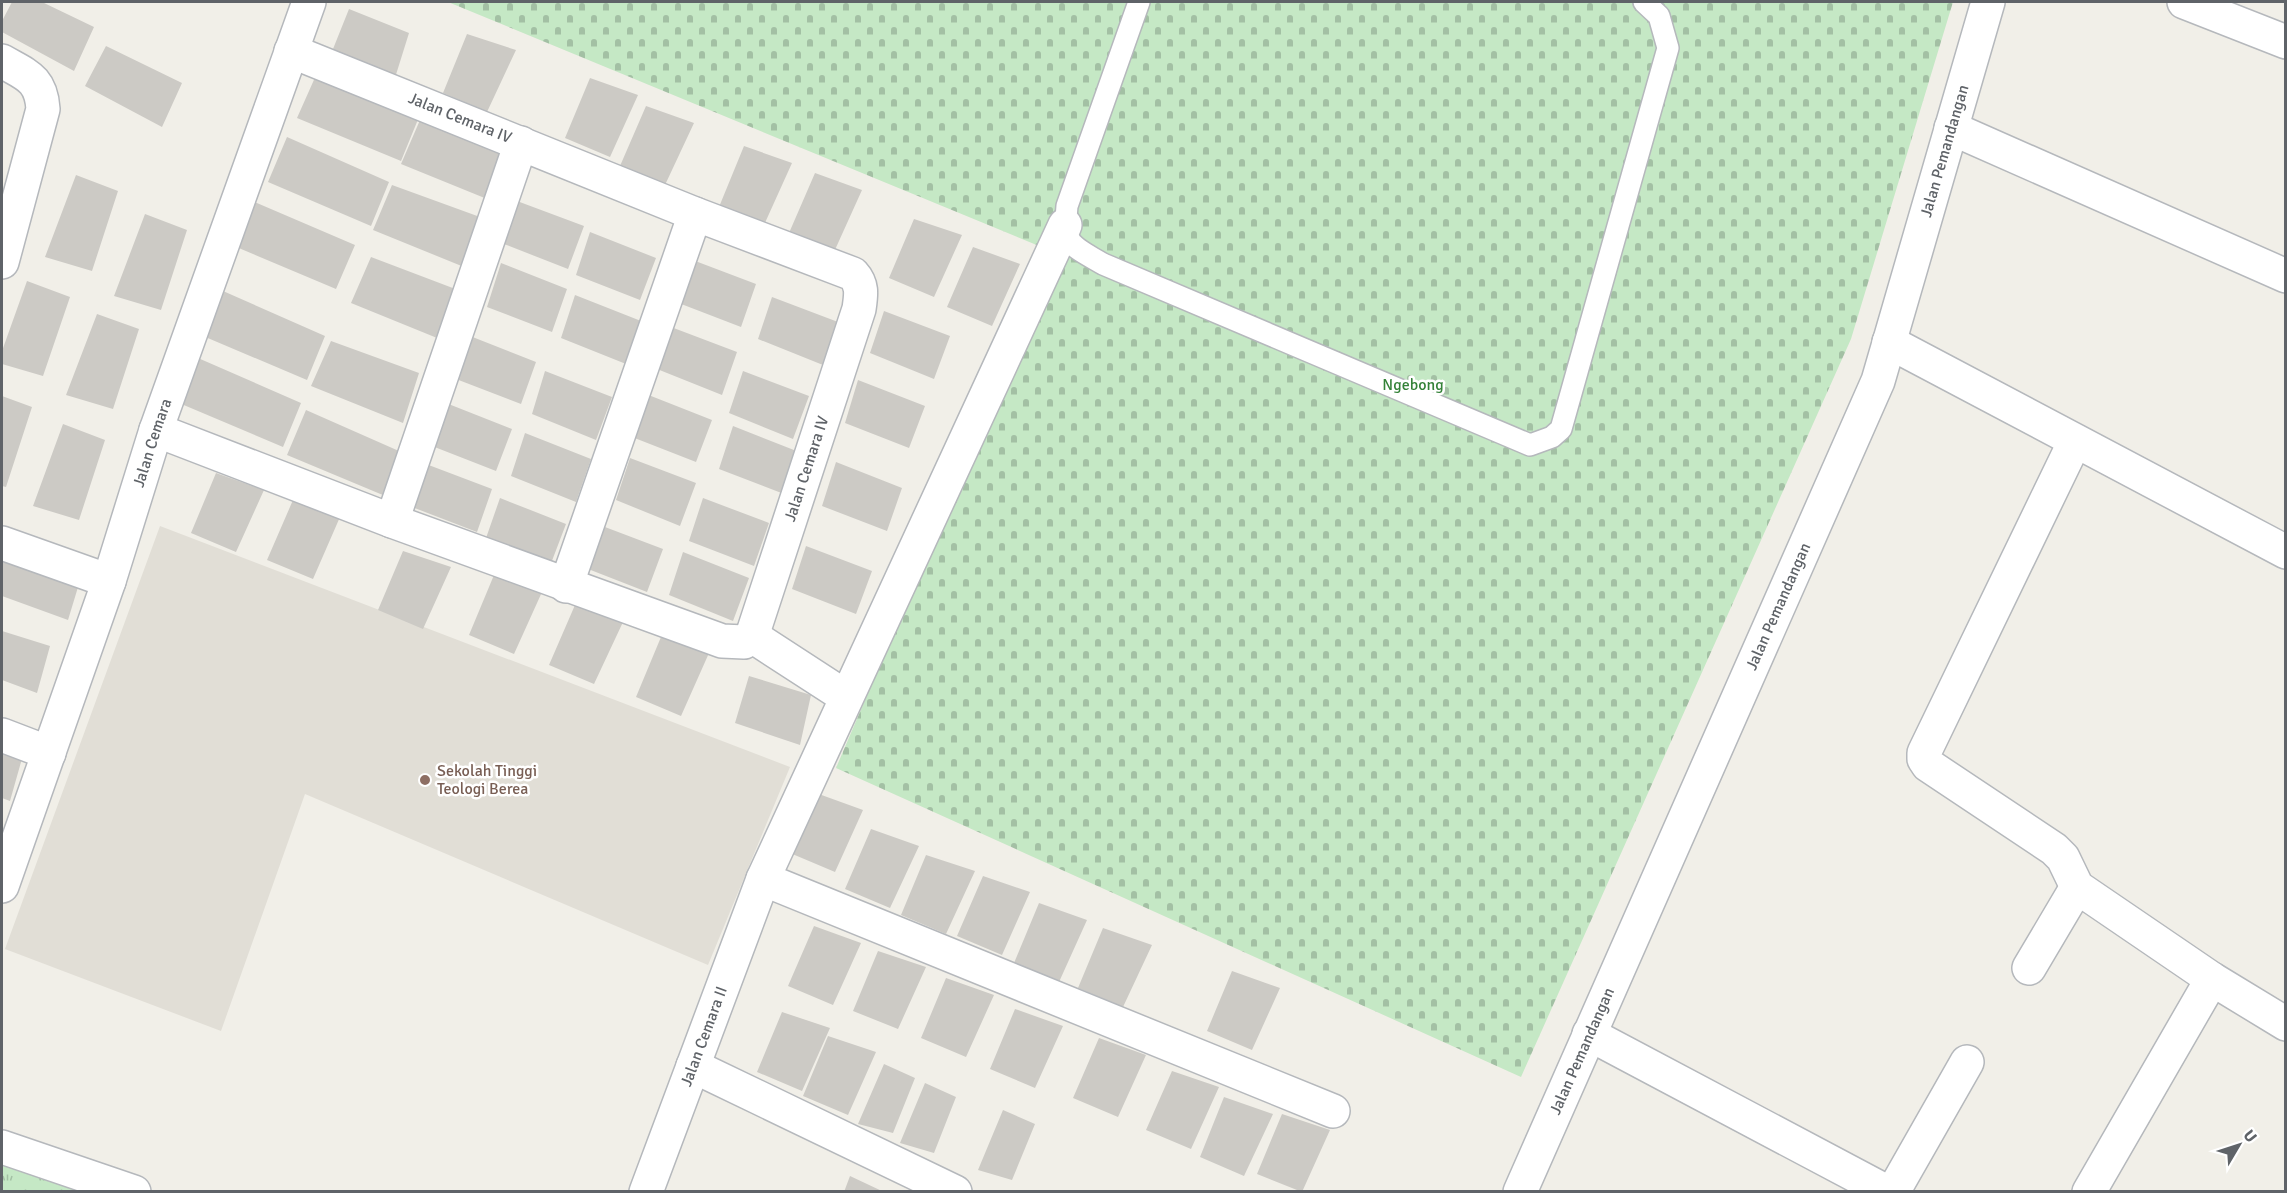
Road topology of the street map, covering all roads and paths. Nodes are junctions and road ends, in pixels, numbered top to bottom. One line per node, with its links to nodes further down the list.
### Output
1 (309, 2): 7 (street, Jalan Cemara)
2 (1139, 2): 12 (lane)
3 (1644, 2): 12 (lane)
4 (1988, 2): 9 (street, Jalan Pemandangan)
5 (2184, 2): 6 (street)
6 (2286, 42)
7 (291, 51): 10 (street, Jalan Cemara IV); 16 (street, Jalan Cemara)
8 (2, 62): 13 (street)
9 (1951, 128): 14 (street); 15 (street, Jalan Pemandangan)
10 (521, 143): 11 (street, Jalan Cemara IV); 18 (street)
11 (695, 214): 22 (street); 23 (street, Jalan Cemara IV)
12 (1065, 225): 24 (street, Jalan Cemara II)
13 (2, 262)
14 (2286, 276)
15 (1888, 342): 17 (street); 33 (street, Jalan Pemandangan)
16 (156, 430): 18 (street); 21 (street, Jalan Cemara)
17 (2075, 441): 20 (street); 29 (street)
18 (392, 521): 22 (street)
19 (2, 543): 21 (street)
20 (2286, 552)
21 (109, 581): 26 (street, Jalan Cemara)
22 (566, 586): 23 (street)
23 (752, 636): 24 (street)
24 (846, 697): 27 (street, Jalan Cemara II)
25 (2, 735): 26 (street)
26 (49, 753): 28 (street, Jalan Cemara)
27 (763, 879): 35 (street, Jalan Cemara II); 36 (street)
28 (2, 886)
29 (2077, 887): 30 (street); 31 (street)
30 (2029, 968)
31 (2212, 979): 32 (street); 44 (street)
32 (2286, 1024)
33 (1589, 1034): 41 (street, Jalan Pemandangan); 42 (street)
34 (1967, 1062): 43 (street)
35 (693, 1066): 39 (street, Jalan Cemara II); 40 (street)
36 (1333, 1111)
37 (2, 1147): 38 (street)
38 (134, 1191)
39 (646, 1191)
40 (955, 1191)
41 (1520, 1191)
42 (1887, 1191)
43 (1893, 1191)
44 (2089, 1191)

